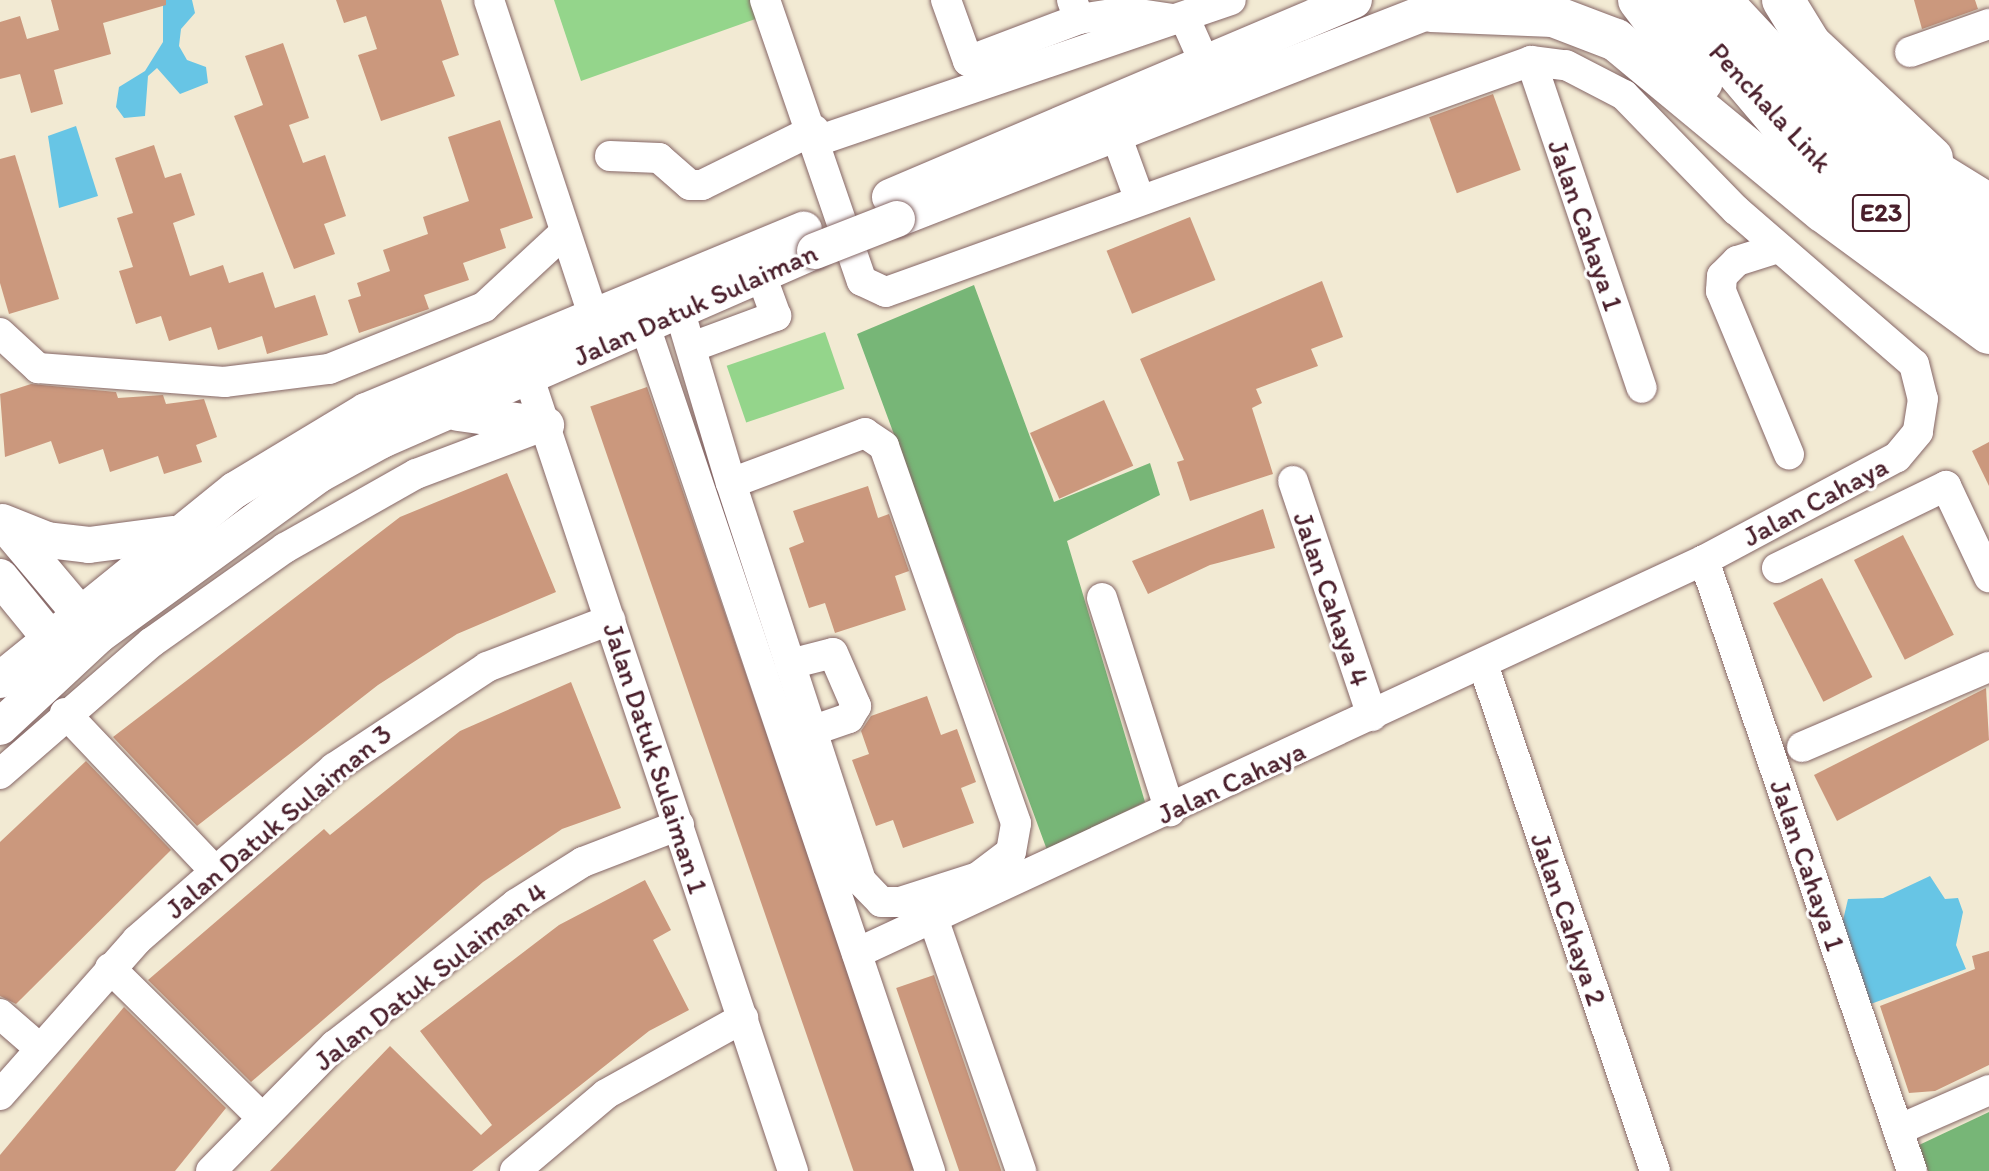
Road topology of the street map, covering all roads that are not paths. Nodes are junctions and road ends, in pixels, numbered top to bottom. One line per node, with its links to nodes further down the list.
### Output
1 (489, 0): 25 (street)
2 (765, 0): 18 (street, Jalan Cahaya)
3 (946, 0): 11 (street)
4 (1354, 0): 16 (main road, Jalan Datuk Sulaiman)
5 (1639, 0): 14 (highway)
6 (1675, 0): 14 (highway); 30 (highway, Penchala Link / E23)
7 (1983, 0): 13 (street)
8 (1755, 1): 22 (highway); 28 (highway, Penchala Link / E23)
9 (1219, 2): 12 (street)
10 (1444, 5): 19 (main road, Jalan Datuk Sulaiman); 24 (highway)
11 (1076, 9): 12 (street)
12 (1186, 21): 16 (street); 18 (street)
13 (1989, 21): 15 (street)
14 (1669, 46): 24 (highway)
15 (1910, 52)
16 (1203, 59): 23 (main road, Jalan Datuk Sulaiman)
17 (1531, 61): 21 (street, Jalan Cahaya); 27 (street, Jalan Cahaya); 38 (street, Jalan Cahaya 1)
18 (815, 135): 20 (street); 21 (street, Jalan Cahaya)
19 (1116, 135): 21 (street); 23 (main road, Jalan Datuk Sulaiman)
20 (610, 156)
21 (1139, 198)
22 (1989, 203)
23 (893, 208): 26 (main road, Jalan Datuk Sulaiman, bridge)
24 (1823, 211): 35 (highway)
25 (565, 232): 33 (street); 34 (street)
26 (812, 240): 29 (main road, Jalan Datuk Sulaiman); 31 (main road, Jalan Datuk Sulaiman)
27 (1778, 248): 41 (street); 46 (street, Jalan Cahaya)
28 (1989, 249)
29 (761, 275): 31 (main road, Jalan Datuk Sulaiman); 36 (street)
30 (1989, 294)
31 (675, 297): 32 (main road, Jalan Datuk Sulaiman); 33 (main road, Jalan Datuk Sulaiman); 36 (street)
32 (645, 326): 33 (main road, Jalan Datuk Sulaiman); 70 (street)
33 (598, 331): 37 (main road, Jalan Datuk Sulaiman)
34 (0, 333)
35 (1989, 333)
36 (692, 347): 43 (street)
37 (524, 361): 39 (main road, Jalan Datuk Sulaiman); 40 (street, Jalan Datuk Sulaiman 1); 45 (main road, Jalan Datuk Sulaiman)
38 (1642, 388)
39 (443, 414): 40 (main road); 52 (main road, Jalan Datuk Sulaiman)
40 (546, 425): 51 (street, Jalan Datuk Sulaiman 1); 58 (street)
41 (1789, 454)
42 (1293, 481): 59 (street, Jalan Cahaya 4)
43 (731, 483): 54 (street); 61 (street)
44 (1, 520): 45 (main road); 52 (main road)
45 (179, 532): 52 (main road, Jalan Datuk Sulaiman)
46 (1704, 560): 55 (street, Jalan Cahaya); 62 (street, Jalan Cahaya 1)
47 (1777, 568): 49 (street)
48 (0, 577): 53 (main road)
49 (1989, 577)
50 (1102, 598): 66 (street)
51 (610, 620): 67 (street, Jalan Datuk Sulaiman 1); 68 (street, Jalan Datuk Sulaiman 3)
52 (88, 623): 53 (main road, Jalan Datuk Sulaiman)
53 (58, 648): 57 (main road, Jalan Datuk Sulaiman); 60 (main road, Jalan Datuk Sulaiman)
54 (790, 664): 61 (street); 61 (street)
55 (1484, 667): 59 (street, Jalan Cahaya); 84 (street, Jalan Cahaya 2)
56 (1989, 667): 63 (street)
57 (0, 680)
58 (65, 713): 64 (street); 68 (street)
59 (1372, 716): 66 (street, Jalan Cahaya)
60 (0, 727)
61 (812, 731)
62 (1767, 745): 63 (street); 65 (street, Jalan Cahaya 1)
63 (1802, 747): 65 (street)
64 (0, 774)
65 (1781, 784): 78 (street, Jalan Cahaya 1)
66 (1170, 811): 69 (street, Jalan Cahaya)
67 (679, 825): 73 (street, Jalan Datuk Sulaiman 1); 77 (street, Jalan Datuk Sulaiman 4)
68 (212, 868): 71 (street, Jalan Datuk Sulaiman 3)
69 (933, 918): 70 (street, Jalan Cahaya); 83 (street)
70 (857, 953): 82 (street)
71 (110, 968): 74 (street, Jalan Datuk Sulaiman 3); 77 (street)
72 (0, 1014): 74 (street)
73 (743, 1018): 80 (street); 81 (street, Jalan Datuk Sulaiman 1)
74 (38, 1047): 76 (street, Jalan Datuk Sulaiman 3)
75 (1989, 1090): 78 (street)
76 (0, 1095)
77 (260, 1116): 79 (street, Jalan Datuk Sulaiman 4)
78 (1898, 1130): 85 (street, Jalan Cahaya 1)
79 (211, 1171)
80 (515, 1171)
81 (793, 1171)
82 (930, 1171)
83 (1021, 1171)
84 (1655, 1171)
85 (1912, 1171)

